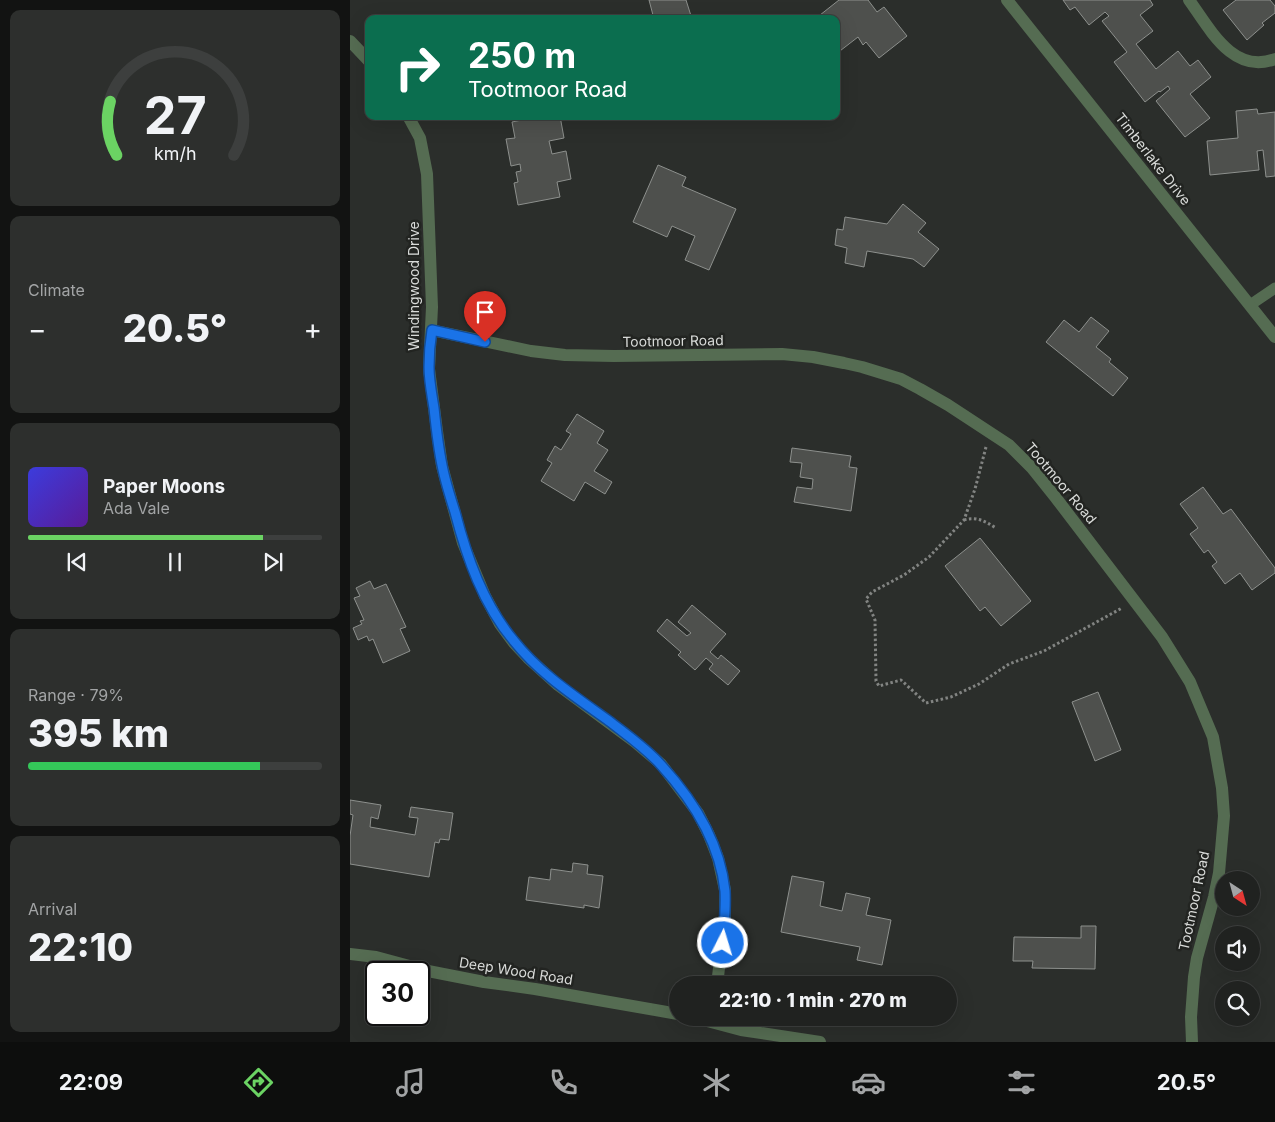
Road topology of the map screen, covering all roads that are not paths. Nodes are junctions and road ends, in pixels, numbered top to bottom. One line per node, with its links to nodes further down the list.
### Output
1 (1007, 0): 8 (street, Timberlake Drive)
2 (1189, 0): 5 (street)
3 (350, 41): 4 (street)
4 (365, 57)
5 (1275, 59)
6 (410, 120): 9 (street, Windingwood Drive)
7 (1275, 288): 8 (lane)
8 (1250, 305): 10 (street, Timberlake Drive)
9 (432, 330): 12 (street, Windingwood Drive); 16 (street, Tootmoor Road)
10 (1274, 334)
11 (350, 954): 13 (street, Deep Wood Road)
12 (719, 976)
13 (669, 1012)
14 (730, 1026): 15 (street)
15 (820, 1042)
16 (1192, 1042)

